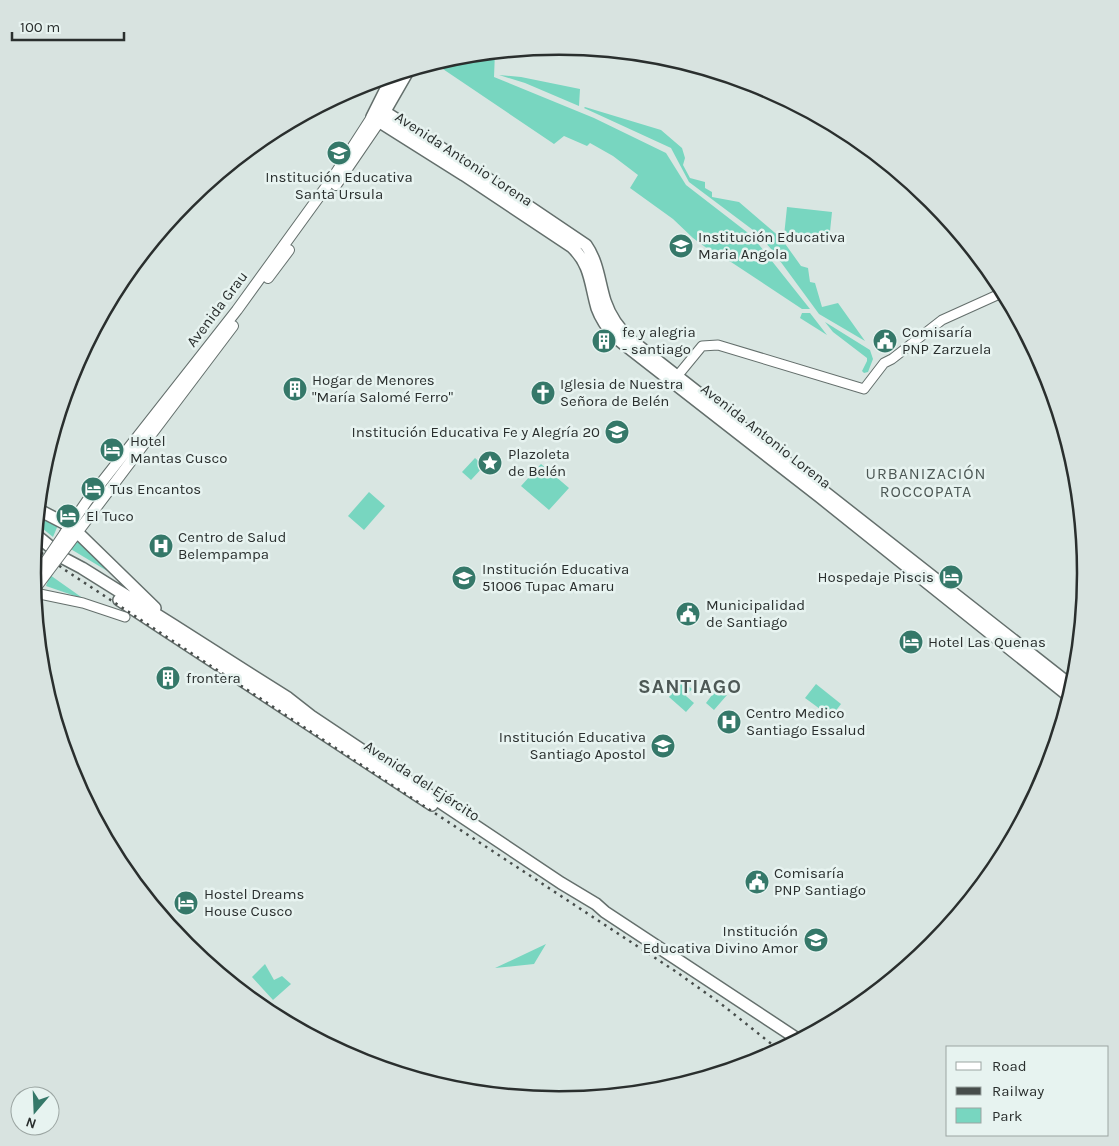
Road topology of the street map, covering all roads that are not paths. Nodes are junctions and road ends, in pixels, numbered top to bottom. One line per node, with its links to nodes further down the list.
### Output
1 (403, 79): 3 (main road)
2 (388, 84): 3 (main road, Avenida Grau)
3 (378, 115): 5 (main road, Avenida Antonio Lorena); 7 (main road, Avenida Grau)
4 (996, 295): 5 (street)
5 (675, 379): 15 (main road, Avenida Antonio Lorena); 16 (main road, Avenida Antonio Lorena)
6 (45, 514): 7 (main road)
7 (71, 533): 10 (main road, bridge); 11 (main road, bridge); 14 (main road)
8 (42, 540): 14 (main road, Avenida del Ejército)
9 (42, 546): 18 (main road, Avenida del Ejército)
10 (41, 567)
11 (41, 580)
12 (42, 594): 13 (street)
13 (125, 617)
14 (173, 624): 17 (main road, Avenida del Ejército)
15 (1066, 682)
16 (1064, 692)
17 (793, 1036)
18 (786, 1039)

